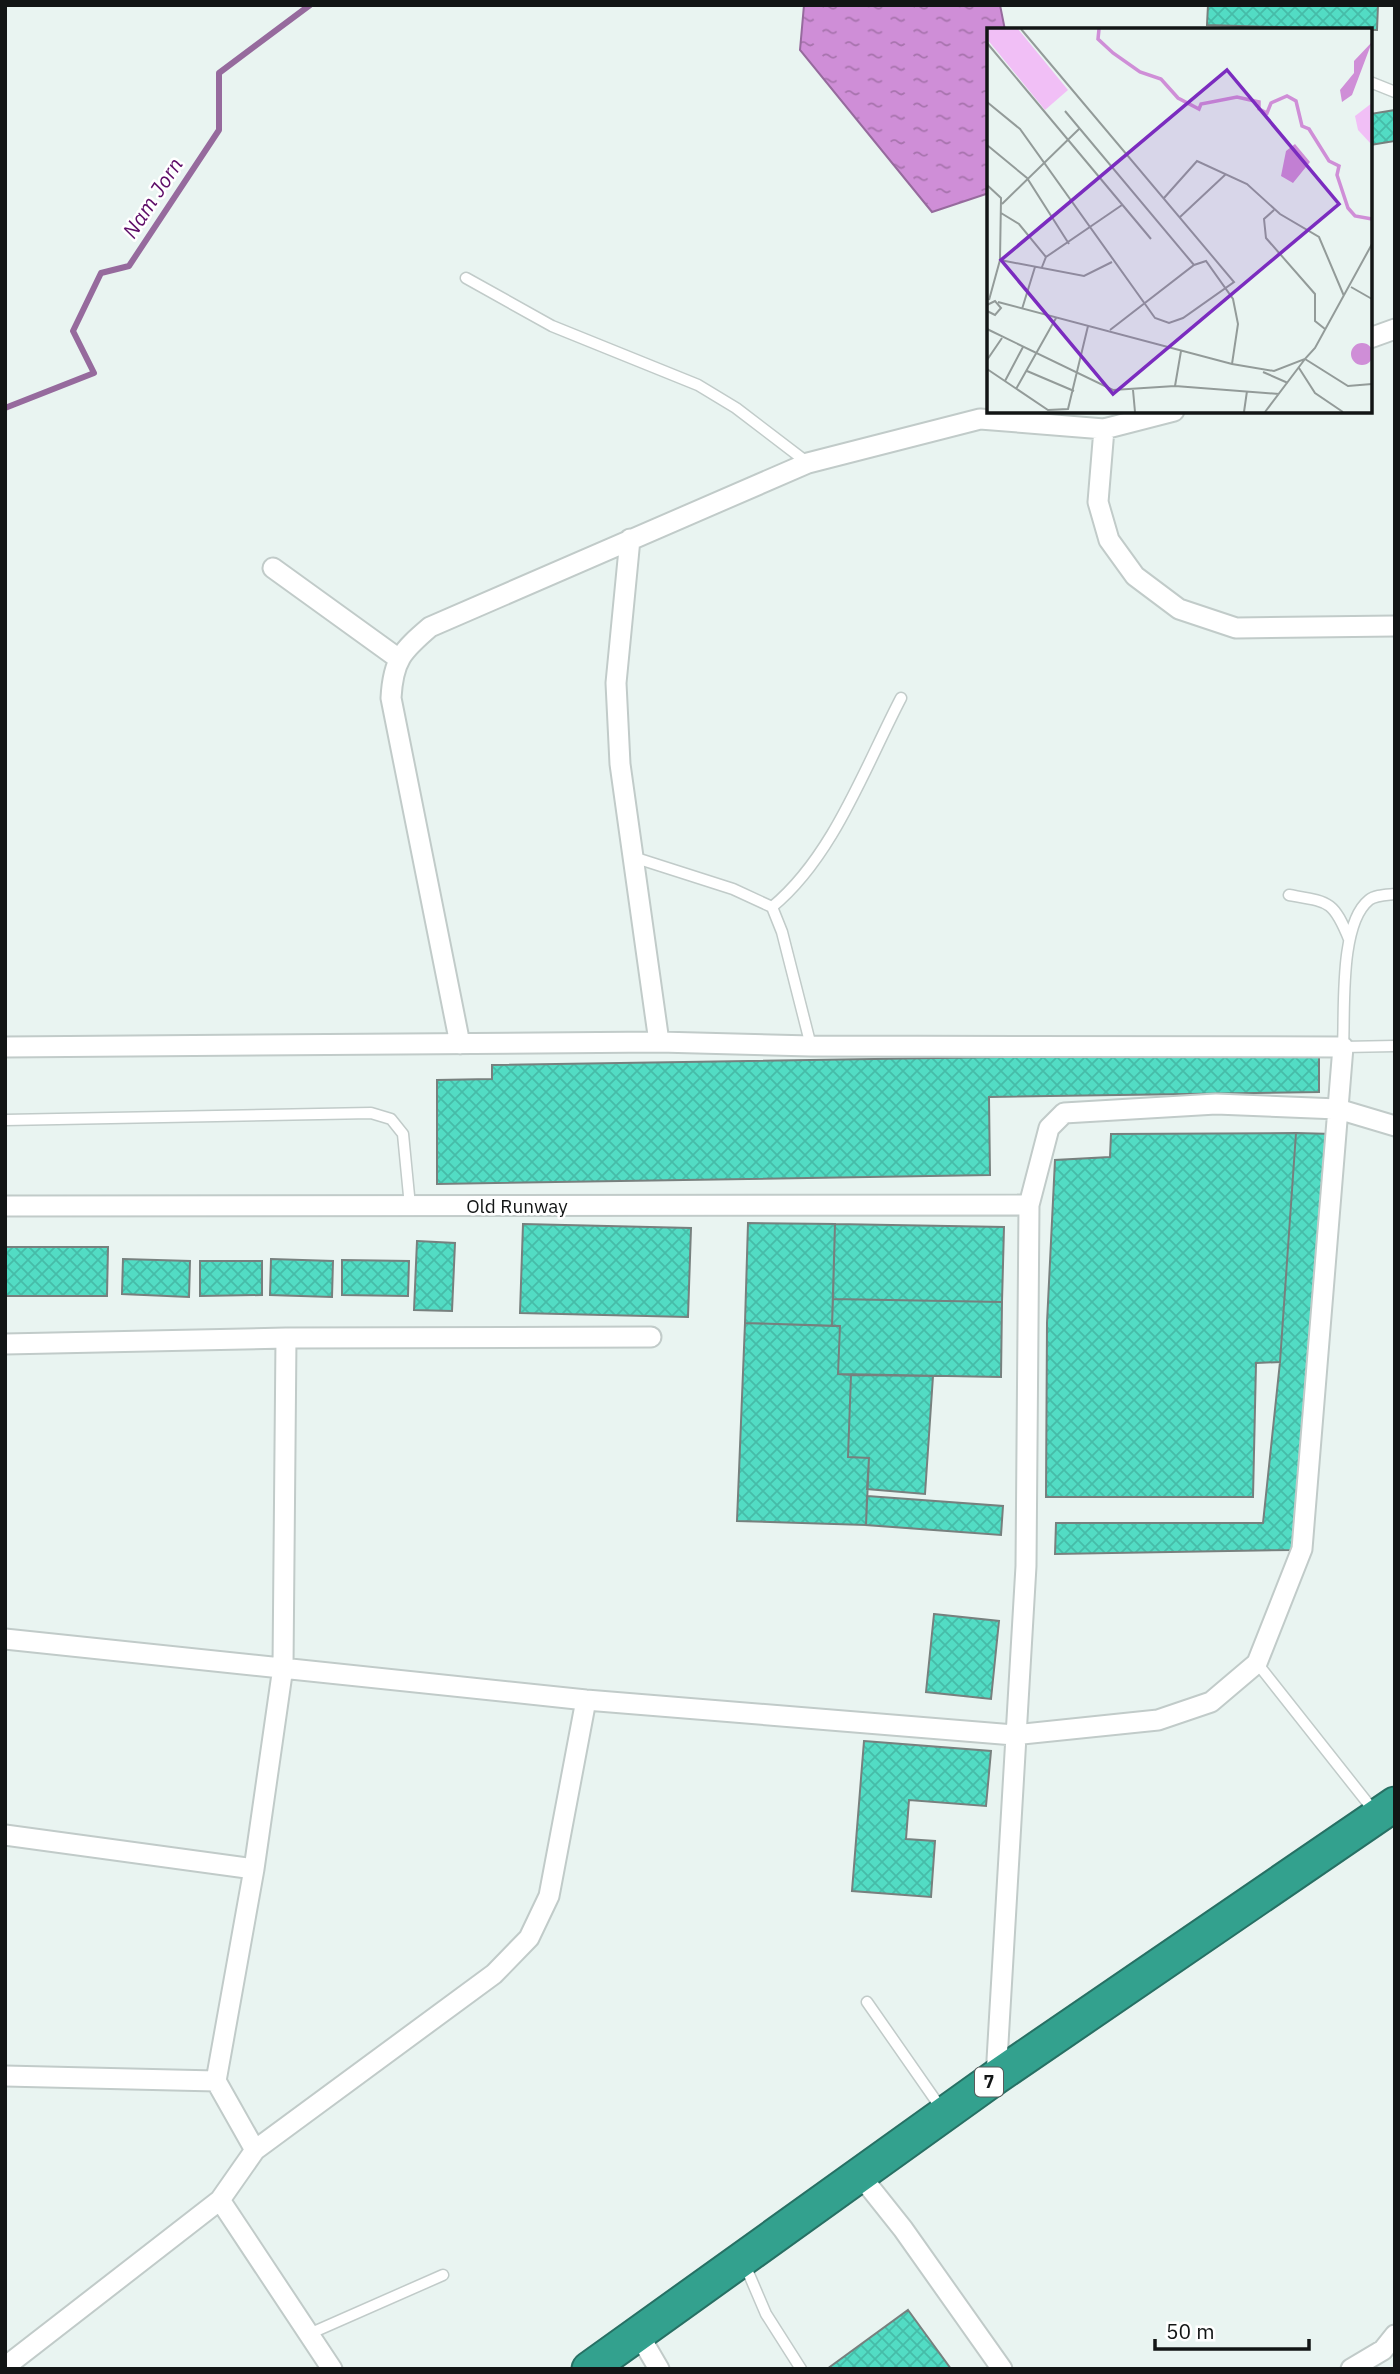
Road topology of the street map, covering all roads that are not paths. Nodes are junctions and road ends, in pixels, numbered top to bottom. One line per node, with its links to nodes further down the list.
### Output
1 (1372, 83): 2 (lane)
2 (1395, 93)
3 (466, 278): 8 (lane)
4 (1395, 329): 5 (street)
5 (1372, 337)
6 (1166, 413): 7 (street)
7 (1104, 429): 8 (street); 11 (street)
8 (808, 463): 9 (street)
9 (630, 538): 12 (street); 14 (street)
10 (273, 568): 12 (street)
11 (1395, 626)
12 (399, 659): 20 (street)
13 (901, 698): 17 (lane)
14 (631, 856): 17 (lane); 19 (street)
15 (1395, 894): 18 (lane)
16 (1289, 895): 18 (lane)
17 (772, 907): 21 (lane)
18 (1349, 940): 24 (lane)
19 (659, 1042): 20 (street); 21 (street)
20 (460, 1044): 23 (street)
21 (811, 1046): 24 (street)
22 (1395, 1046): 24 (lane)
23 (5, 1047)
24 (1343, 1047): 25 (street)
25 (1338, 1109): 27 (street); 28 (street); 35 (street)
26 (5, 1120): 30 (lane)
27 (1395, 1126)
28 (1029, 1205): 30 (street, Old Runway); 38 (street)
29 (5, 1206): 30 (street, Old Runway)
30 (410, 1206)
31 (651, 1337): 32 (street)
32 (286, 1338): 33 (street); 36 (street)
33 (5, 1344)
34 (5, 1639): 36 (street)
35 (1257, 1663): 38 (street); 39 (lane)
36 (283, 1667): 37 (street); 41 (street)
37 (586, 1700): 38 (street); 47 (street)
38 (1014, 1735): 44 (street)
39 (1390, 1809): 44 (highway, 7)
40 (5, 1835): 41 (street)
41 (254, 1869): 45 (street)
42 (867, 2002): 46 (lane)
43 (5, 2076): 45 (street)
44 (996, 2077): 46 (highway, 7)
45 (216, 2081): 47 (street)
46 (945, 2114): 48 (highway, 7)
47 (255, 2150): 49 (street)
48 (860, 2175): 50 (highway, 7); 60 (street)
49 (220, 2200): 53 (street); 55 (street)
50 (742, 2258): 52 (highway, 7); 59 (lane)
51 (443, 2275): 53 (lane)
52 (638, 2333): 57 (highway, 7); 58 (street)
53 (309, 2334): 56 (street)
54 (1395, 2335): 61 (street)
55 (5, 2367)
56 (331, 2369)
57 (589, 2369)
58 (659, 2369)
59 (801, 2369)
60 (1002, 2369)
61 (1352, 2369)

